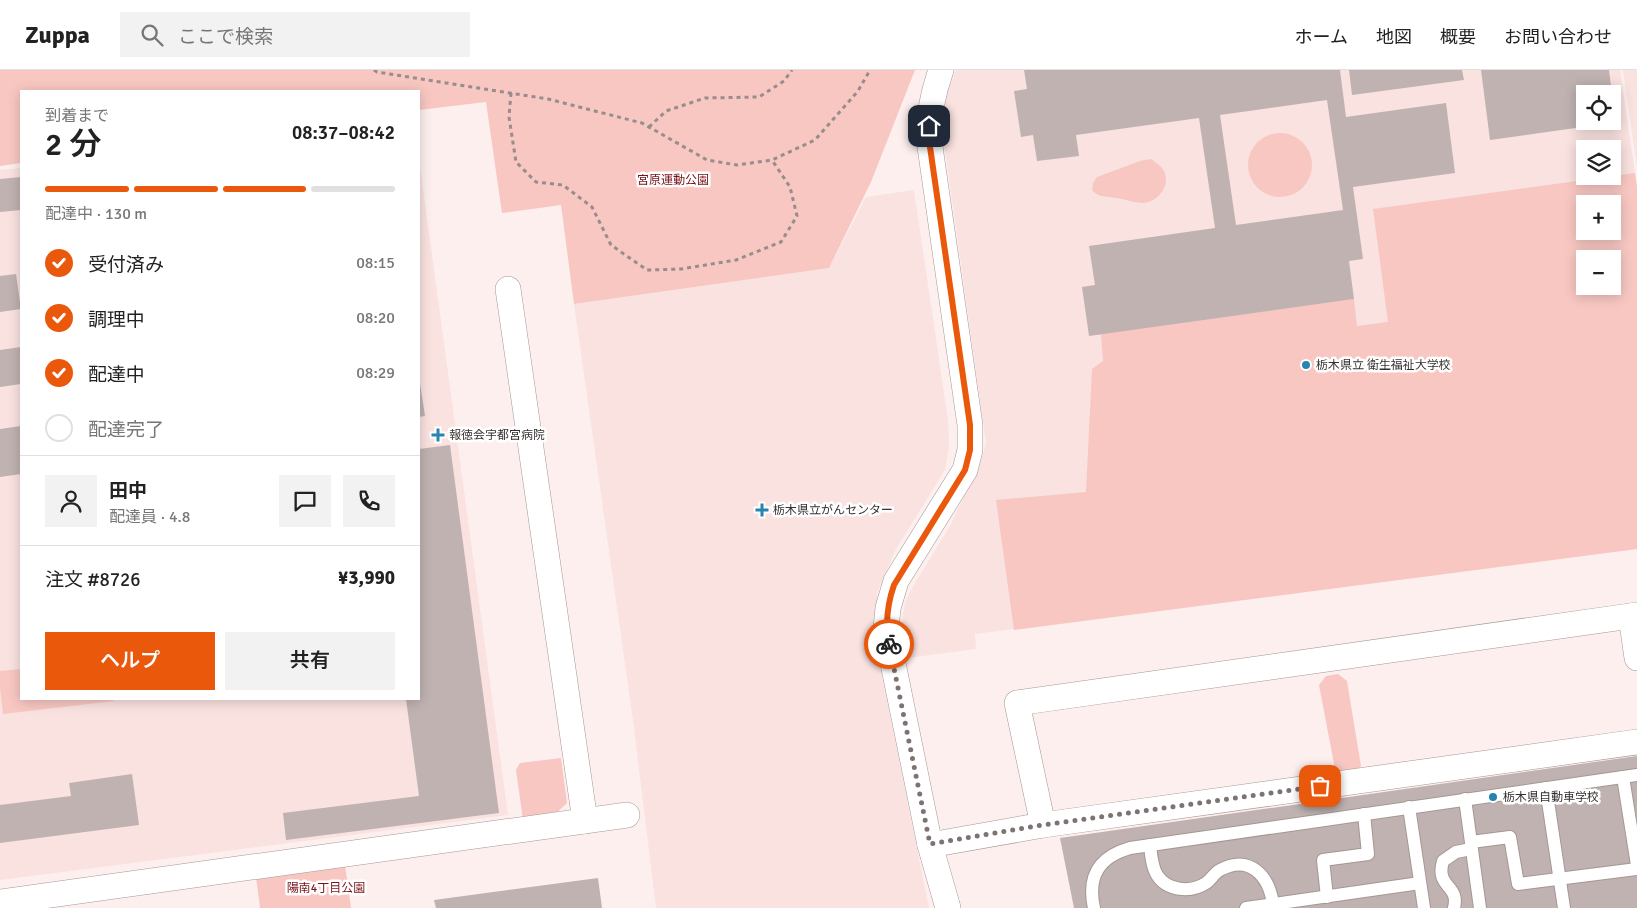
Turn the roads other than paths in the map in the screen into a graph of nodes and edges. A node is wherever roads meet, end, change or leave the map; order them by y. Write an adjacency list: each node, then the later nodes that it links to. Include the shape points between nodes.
1 (941, 70): 16 (street, via 931,103 929,140 970,425 970,450 963,473 896,581 886,618)
2 (508, 289): 13 (street)
3 (1634, 616): 4 (street); 14 (street, via 1017,703)
4 (1637, 658)
5 (1637, 742): 14 (street)
6 (1637, 775): 7 (lane)
7 (1623, 777): 8 (lane); 15 (lane)
8 (1546, 788): 9 (lane); 21 (lane)
9 (1465, 799): 10 (lane); 18 (lane)
10 (1409, 808): 11 (lane); 22 (lane)
11 (1364, 814): 17 (lane); 23 (lane, via 1368,854 1323,860)
12 (627, 815): 13 (street)
13 (585, 821): 24 (street)
14 (1043, 825): 16 (street)
15 (1634, 827): 19 (lane)
16 (930, 844): 26 (street)
17 (1150, 845): 25 (lane, via 1157,875 1167,885 1190,889 1206,883 1218,870 1235,864 1248,866 1258,871 1266,881); 27 (lane, via 1116,852 1102,864 1093,877 1091,894)
18 (1471, 845): 21 (lane, via 1510,837 1518,884); 30 (lane, via 1443,860 1443,881 1454,892); 31 (lane)
19 (1637, 865)
20 (1637, 869): 21 (lane)
21 (1559, 880): 32 (lane)
22 (1420, 883): 23 (lane); 29 (lane)
23 (1327, 897): 25 (lane)
24 (0, 902)
25 (1273, 904): 28 (lane)
26 (948, 908)
27 (1094, 908)
28 (1246, 908)
29 (1424, 908)
30 (1454, 908)
31 (1480, 908)
32 (1564, 908)

